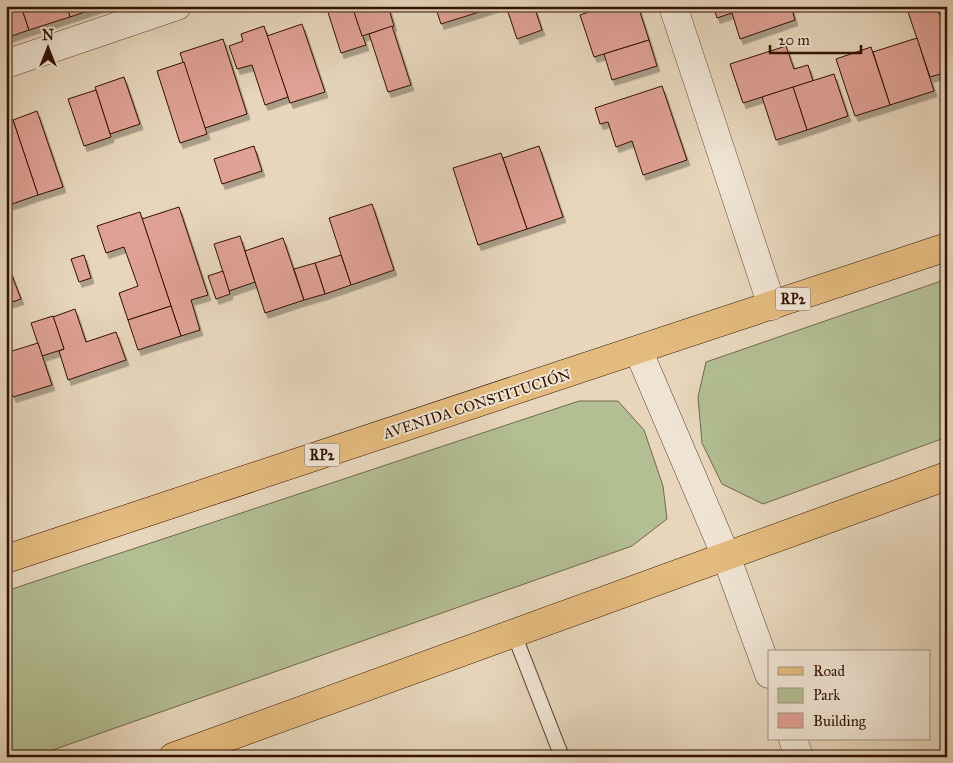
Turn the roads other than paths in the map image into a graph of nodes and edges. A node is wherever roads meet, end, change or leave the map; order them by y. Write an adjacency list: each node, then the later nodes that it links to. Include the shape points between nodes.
1 (177, 6): 3 (street)
2 (673, 6): 5 (street)
3 (6, 64)
4 (947, 247): 5 (main road, AVENIDA CONSTITUCIÓN / RP2)
5 (772, 306): 6 (main road, AVENIDA CONSTITUCIÓN / RP2)
6 (638, 350): 8 (street); 9 (main road, AVENIDA CONSTITUCIÓN / RP2)
7 (947, 476): 8 (main road)
8 (726, 556): 10 (main road); 11 (street)
9 (6, 559)
10 (514, 634): 13 (main road); 14 (lane)
11 (768, 671)
12 (793, 740): 15 (street)
13 (173, 757)
14 (562, 757)
15 (799, 757)

